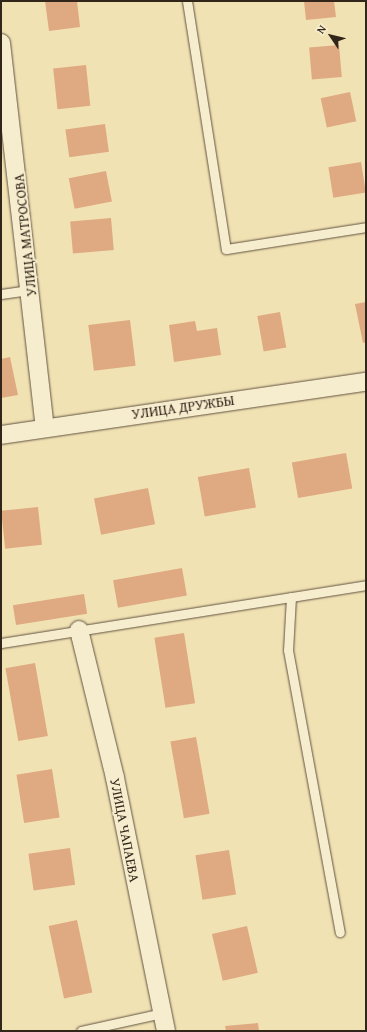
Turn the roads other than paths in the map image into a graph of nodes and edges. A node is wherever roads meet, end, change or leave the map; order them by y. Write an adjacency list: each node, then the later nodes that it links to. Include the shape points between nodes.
1 (187, 1): 3 (lane, via 226,249)
2 (1, 43): 4 (street, УЛИЦА МАТРОСОВА)
3 (366, 227)
4 (31, 290): 5 (lane); 7 (street, УЛИЦА МАТРОСОВА)
5 (1, 294)
6 (366, 382): 7 (street, УЛИЦА ДРУЖБЫ)
7 (45, 427): 8 (street, УЛИЦА ДРУЖБЫ)
8 (1, 435)
9 (366, 585): 10 (lane)
10 (291, 597): 11 (lane); 13 (lane, via 288,650)
11 (78, 630): 12 (lane); 14 (street, УЛИЦА ЧАПАЕВА, via 115,778)
12 (1, 643)
13 (340, 932)
14 (162, 1013): 15 (lane); 16 (street, УЛИЦА ЧАПАЕВА)
15 (81, 1031)
16 (166, 1031)

